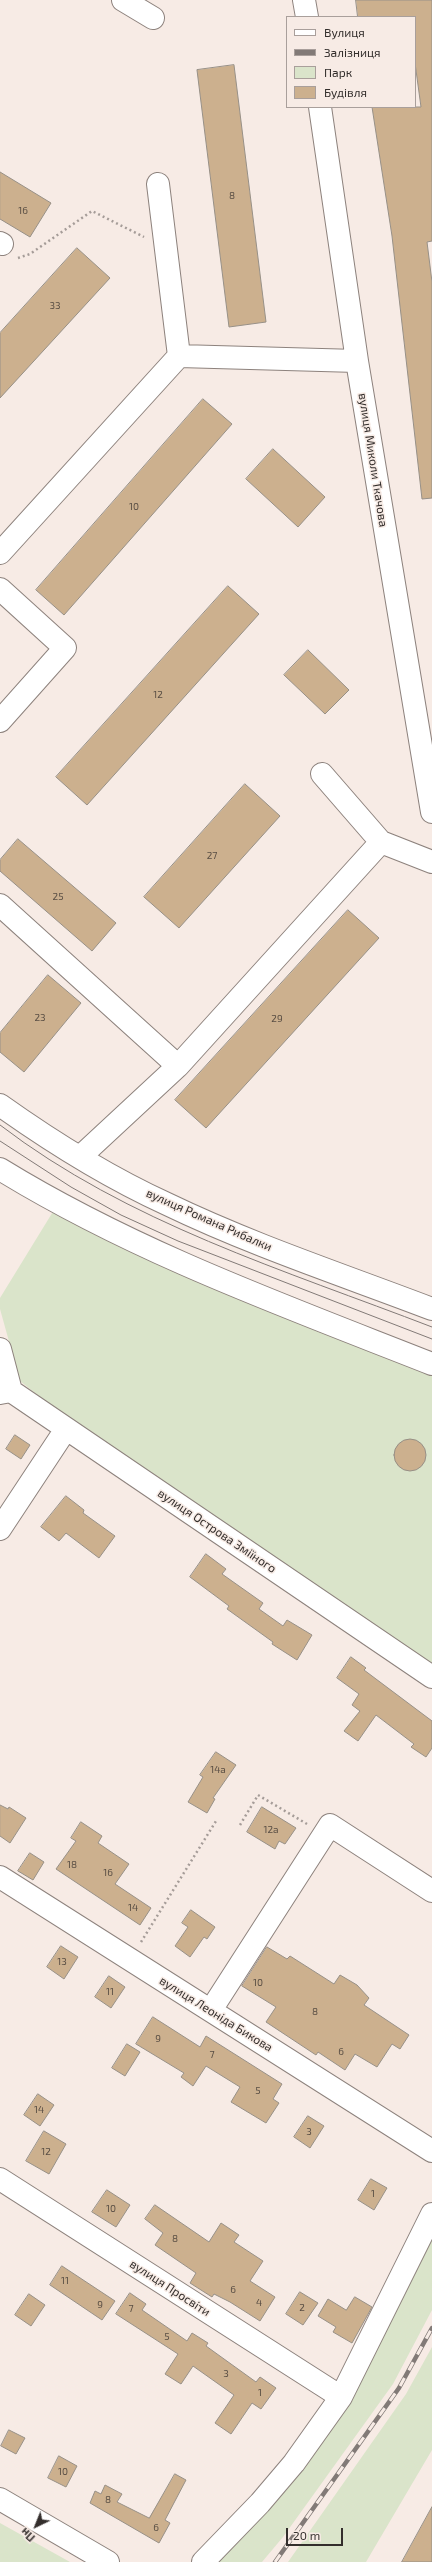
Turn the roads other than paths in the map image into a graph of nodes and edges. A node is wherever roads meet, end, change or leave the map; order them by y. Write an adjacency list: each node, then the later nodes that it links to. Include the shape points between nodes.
1 (122, 0): 4 (street)
2 (304, 0): 3 (street)
3 (307, 16)
4 (153, 18)
5 (320, 108): 8 (street, вулиця Миколи Ткачова)
6 (158, 184): 7 (street)
7 (178, 356): 8 (street); 9 (street)
8 (357, 361): 13 (street, вулиця Миколи Ткачова)
9 (0, 553)
10 (0, 589): 11 (street, via 65,648)
11 (0, 721)
12 (322, 774): 14 (street)
13 (432, 812)
14 (381, 842): 15 (street); 17 (street)
15 (432, 862)
16 (0, 905): 17 (street)
17 (178, 1066): 19 (street)
18 (0, 1105): 19 (street, вулиця Романа Рибалки)
19 (80, 1157): 21 (street, вулиця Романа Рибалки, via 166,1204 250,1240)
20 (0, 1169): 23 (street, via 56,1204 126,1238 247,1291)
21 (432, 1309)
22 (0, 1348): 24 (street)
23 (432, 1364)
24 (6, 1392): 25 (street, вулиця Острова Зміїного)
25 (66, 1429): 26 (street); 27 (street, вулиця Острова Зміїного)
26 (0, 1529)
27 (432, 1677)
28 (0, 1877): 30 (street, вулиця Леоніда Бикова)
29 (432, 1892): 30 (street, via 330,1825)
30 (211, 2010): 31 (street, вулиця Леоніда Бикова)
31 (432, 2151)
32 (0, 2179): 34 (street, вулиця Просвіти)
33 (432, 2214): 34 (street)
34 (341, 2397): 37 (street, via 294,2463 260,2503)
35 (0, 2499): 36 (street)
36 (99, 2560)
37 (203, 2562)

